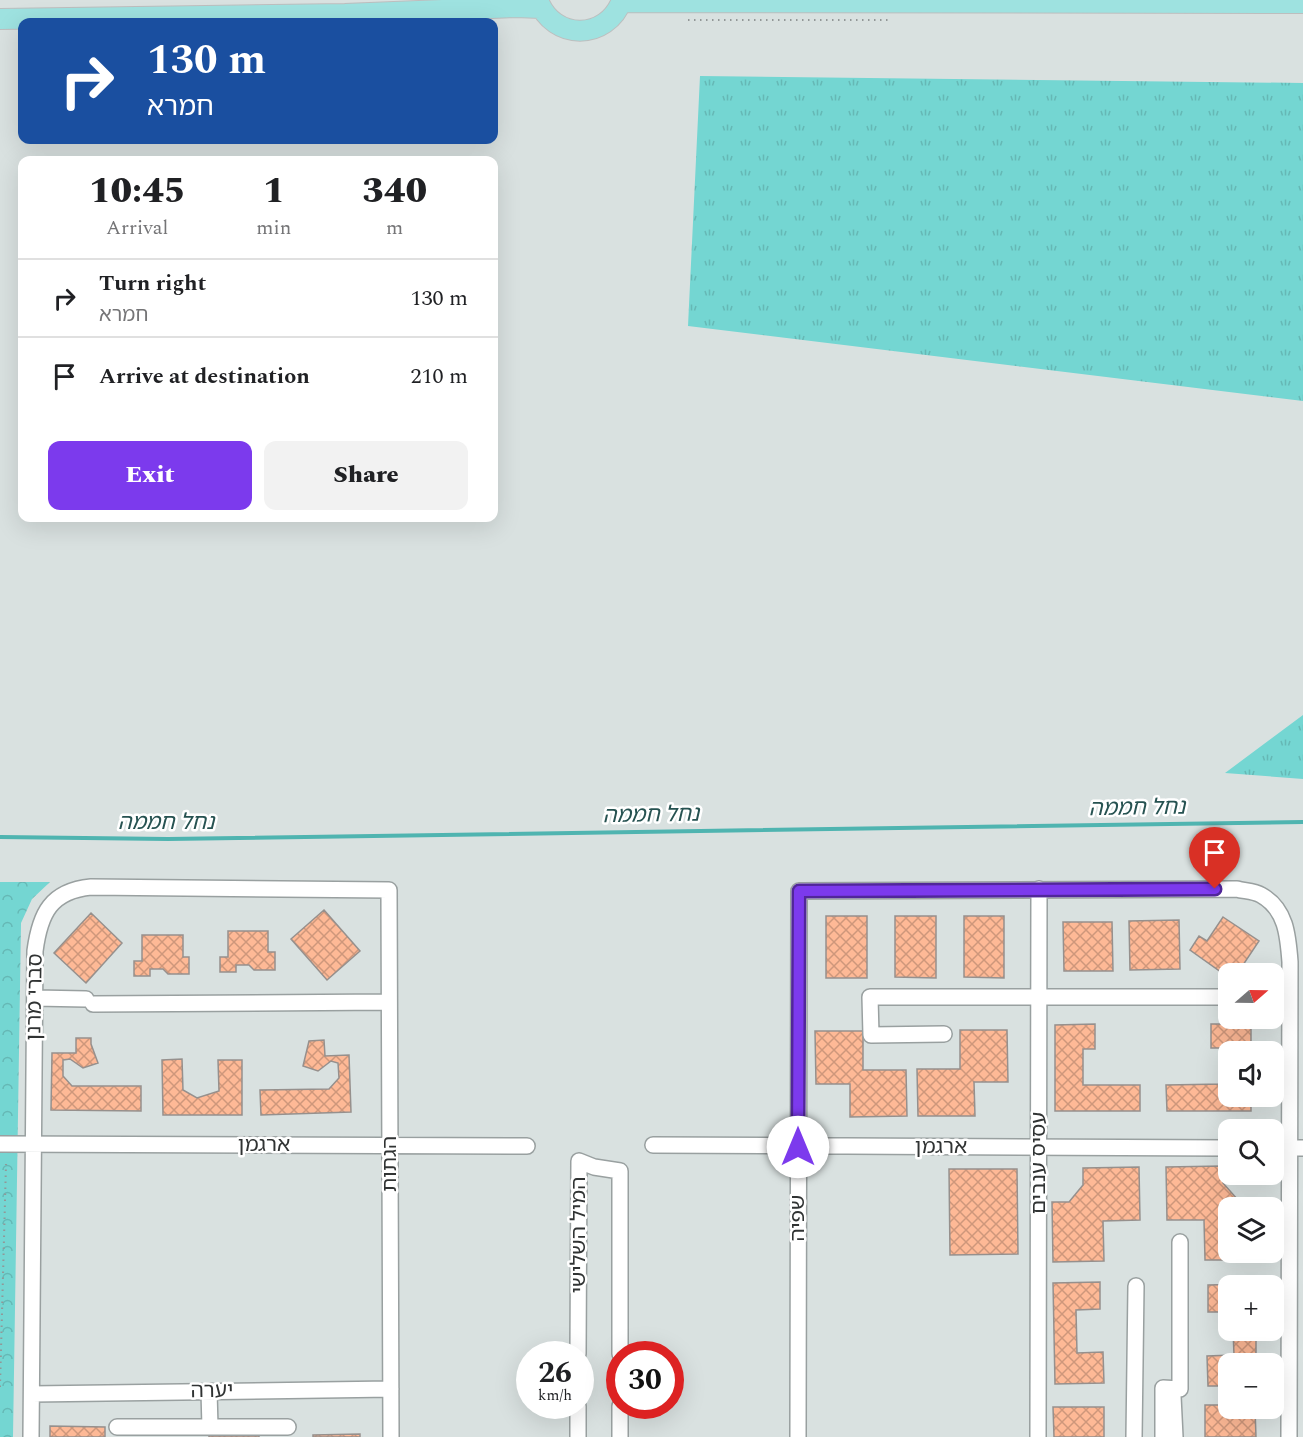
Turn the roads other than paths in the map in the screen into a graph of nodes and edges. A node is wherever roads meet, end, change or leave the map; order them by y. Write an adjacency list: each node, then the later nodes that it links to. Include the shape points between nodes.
1 (622, 1): 2 (main road); 3 (main road, via 602,25 576,31 552,22)
2 (1303, 3)
3 (539, 4): 4 (main road, via 345,14)
4 (69, 18)
5 (0, 19): 6 (main road)
6 (18, 19)
7 (1039, 889): 9 (street, עסיס ענבים); 19 (street, שפיה, via 799,891); 22 (street, via 1237,889 1260,894 1278,909 1288,930 1290,962)
8 (389, 890): 11 (street, סברי מרנן, via 74,889 57,898 45,912 38,930); 12 (street, הגתות)
9 (1039, 997): 10 (street); 13 (street, via 870,997 871,1035); 20 (street, עסיס ענבים)
10 (1218, 997)
11 (35, 998): 12 (street); 15 (street, סברי מרנן)
12 (389, 1002): 17 (street, הגתות)
13 (944, 1034)
14 (0, 1144): 15 (street, ארגמן)
15 (34, 1145): 17 (street, ארגמן); 29 (street, סברי מרנן)
16 (653, 1145): 19 (street, ארגמן)
17 (390, 1146): 18 (street, ארגמן); 27 (street, הגתות)
18 (527, 1146)
19 (798, 1147): 20 (street, ארגמן); 40 (street, שפיה)
20 (1039, 1147): 21 (street, ארגמן); 41 (street, עסיס ענבים)
21 (1218, 1148)
22 (1288, 1148): 45 (street)
23 (1180, 1242): 43 (street, via 1180,1389 1163,1388)
24 (1136, 1286): 42 (street)
25 (578, 1341): 26 (street, המיל השלישי, via 579,1161 620,1171)
26 (620, 1341)
27 (391, 1389): 28 (street, יערה); 37 (street, הגתות)
28 (209, 1391): 29 (street, יערה); 34 (street)
29 (33, 1394): 36 (street, סברי מרנן)
30 (1173, 1396): 44 (street)
31 (578, 1419): 38 (street)
32 (620, 1419): 39 (street)
33 (117, 1427): 34 (street)
34 (210, 1427): 35 (street)
35 (288, 1427)
36 (32, 1437)
37 (391, 1437)
38 (578, 1437)
39 (620, 1437)
40 (798, 1437)
41 (1038, 1437)
42 (1134, 1437)
43 (1163, 1437)
44 (1175, 1437)
45 (1289, 1437)

